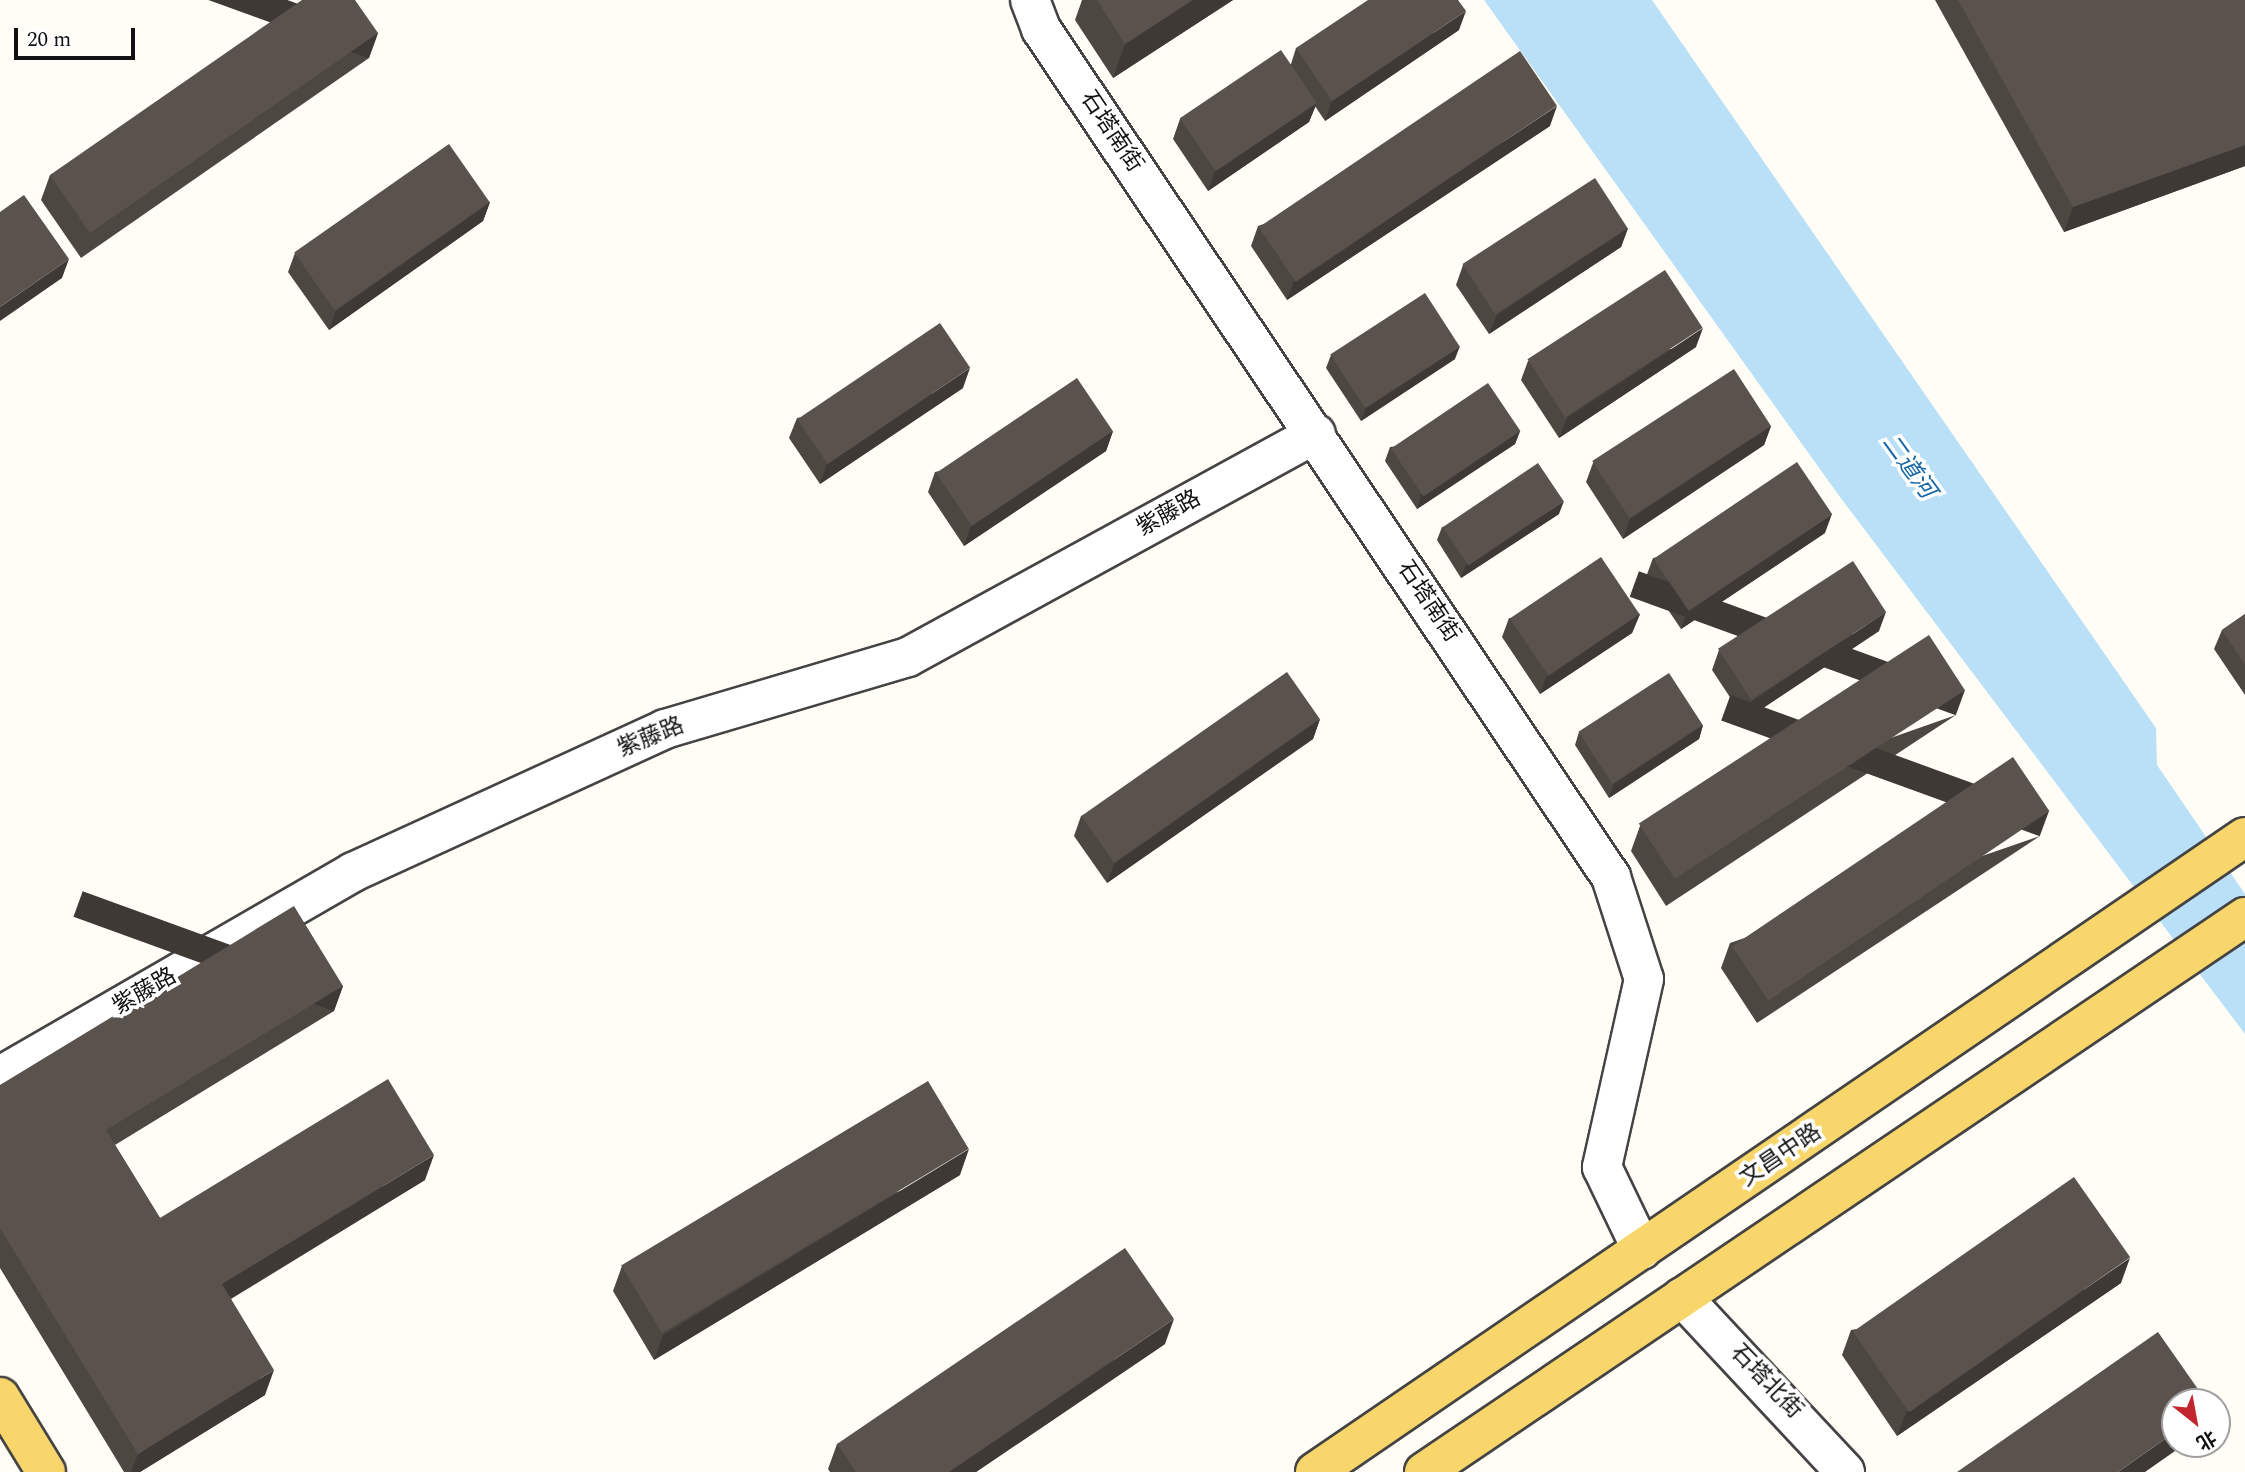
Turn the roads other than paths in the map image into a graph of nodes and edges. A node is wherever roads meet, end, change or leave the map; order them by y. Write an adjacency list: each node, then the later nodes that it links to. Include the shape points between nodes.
1 (1030, 0): 2 (street, 石塔南街, via 1041,29)
2 (1316, 434): 5 (street, 紫藤路, via 908,657 665,729 353,872); 6 (street, 石塔南街, via 1611,877 1644,979 1602,1167)
3 (2245, 837): 6 (main road, 文昌中路)
4 (2245, 917): 7 (main road)
5 (0, 1076)
6 (1642, 1250): 10 (main road, 文昌中路)
7 (1682, 1297): 11 (main road); 12 (street, 石塔北街)
8 (0, 1397): 9 (main road)
9 (46, 1472)
10 (1315, 1472)
11 (1424, 1472)
12 (1845, 1472)

